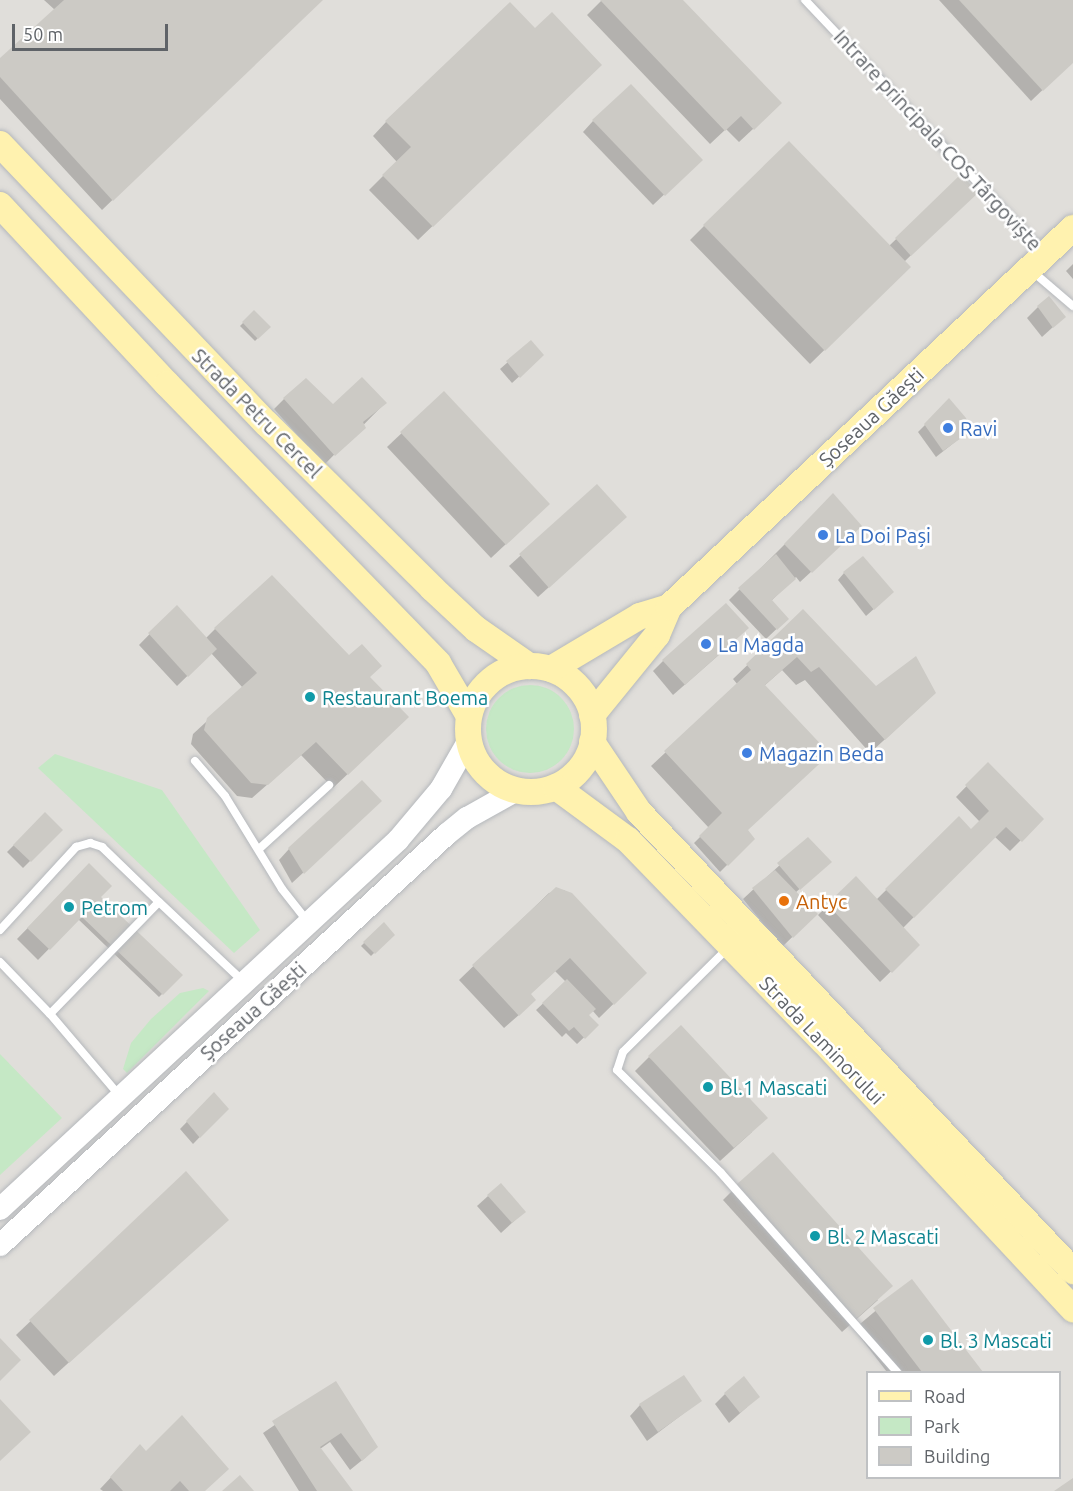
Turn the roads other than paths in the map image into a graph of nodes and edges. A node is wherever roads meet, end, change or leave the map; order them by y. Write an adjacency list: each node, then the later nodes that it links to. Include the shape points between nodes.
1 (805, 0): 5 (lane, Intrare principala COS Târgoviște)
2 (0, 144): 8 (main road, Strada Petru Cercel, via 194,350 432,588 476,629)
3 (0, 205): 10 (main road, via 167,384 438,663)
4 (1073, 228): 5 (main road, Șoseaua Găești)
5 (1037, 262): 6 (lane, Intrare principala COS Târgoviște); 7 (main road, Șoseaua Găești)
6 (1073, 306)
7 (669, 607): 8 (main road, via 640,616); 9 (main road, via 657,635)
8 (540, 668): 9 (main road, via 577,687); 10 (main road, via 507,670 488,682 475,700)
9 (592, 715): 11 (main road)
10 (469, 728): 15 (main road, via 483,770); 18 (main road, Șoseaua Găești, via 441,789 417,820)
11 (592, 742): 14 (main road, via 578,771); 19 (main road, Strada Laminorului, via 627,798)
12 (195, 761): 16 (lane, via 225,796)
13 (329, 785): 16 (lane)
14 (556, 787): 15 (main road, via 536,792); 21 (main road, Strada Laminorului, via 628,840)
15 (516, 790): 24 (main road, Șoseaua Găești, via 460,823)
16 (258, 849): 18 (lane, via 282,890)
17 (159, 902): 20 (lane, via 102,847 90,843 76,847); 23 (lane); 25 (lane)
18 (308, 923): 23 (main road, Șoseaua Găești)
19 (750, 928): 21 (main road); 30 (main road, Strada Laminorului)
20 (0, 930)
21 (731, 945): 31 (main road, Strada Laminorului); 32 (lane, via 623,1052 617,1070 721,1173)
22 (0, 962): 25 (lane)
23 (244, 982): 24 (main road); 26 (main road, Șoseaua Găești)
24 (262, 1003): 27 (main road, Șoseaua Găești)
25 (50, 1014): 26 (lane)
26 (120, 1096): 27 (main road); 28 (main road, Șoseaua Găești)
27 (138, 1116): 29 (main road, Șoseaua Găești)
28 (0, 1209)
29 (0, 1245)
30 (1073, 1271)
31 (1073, 1309)
32 (896, 1371)

